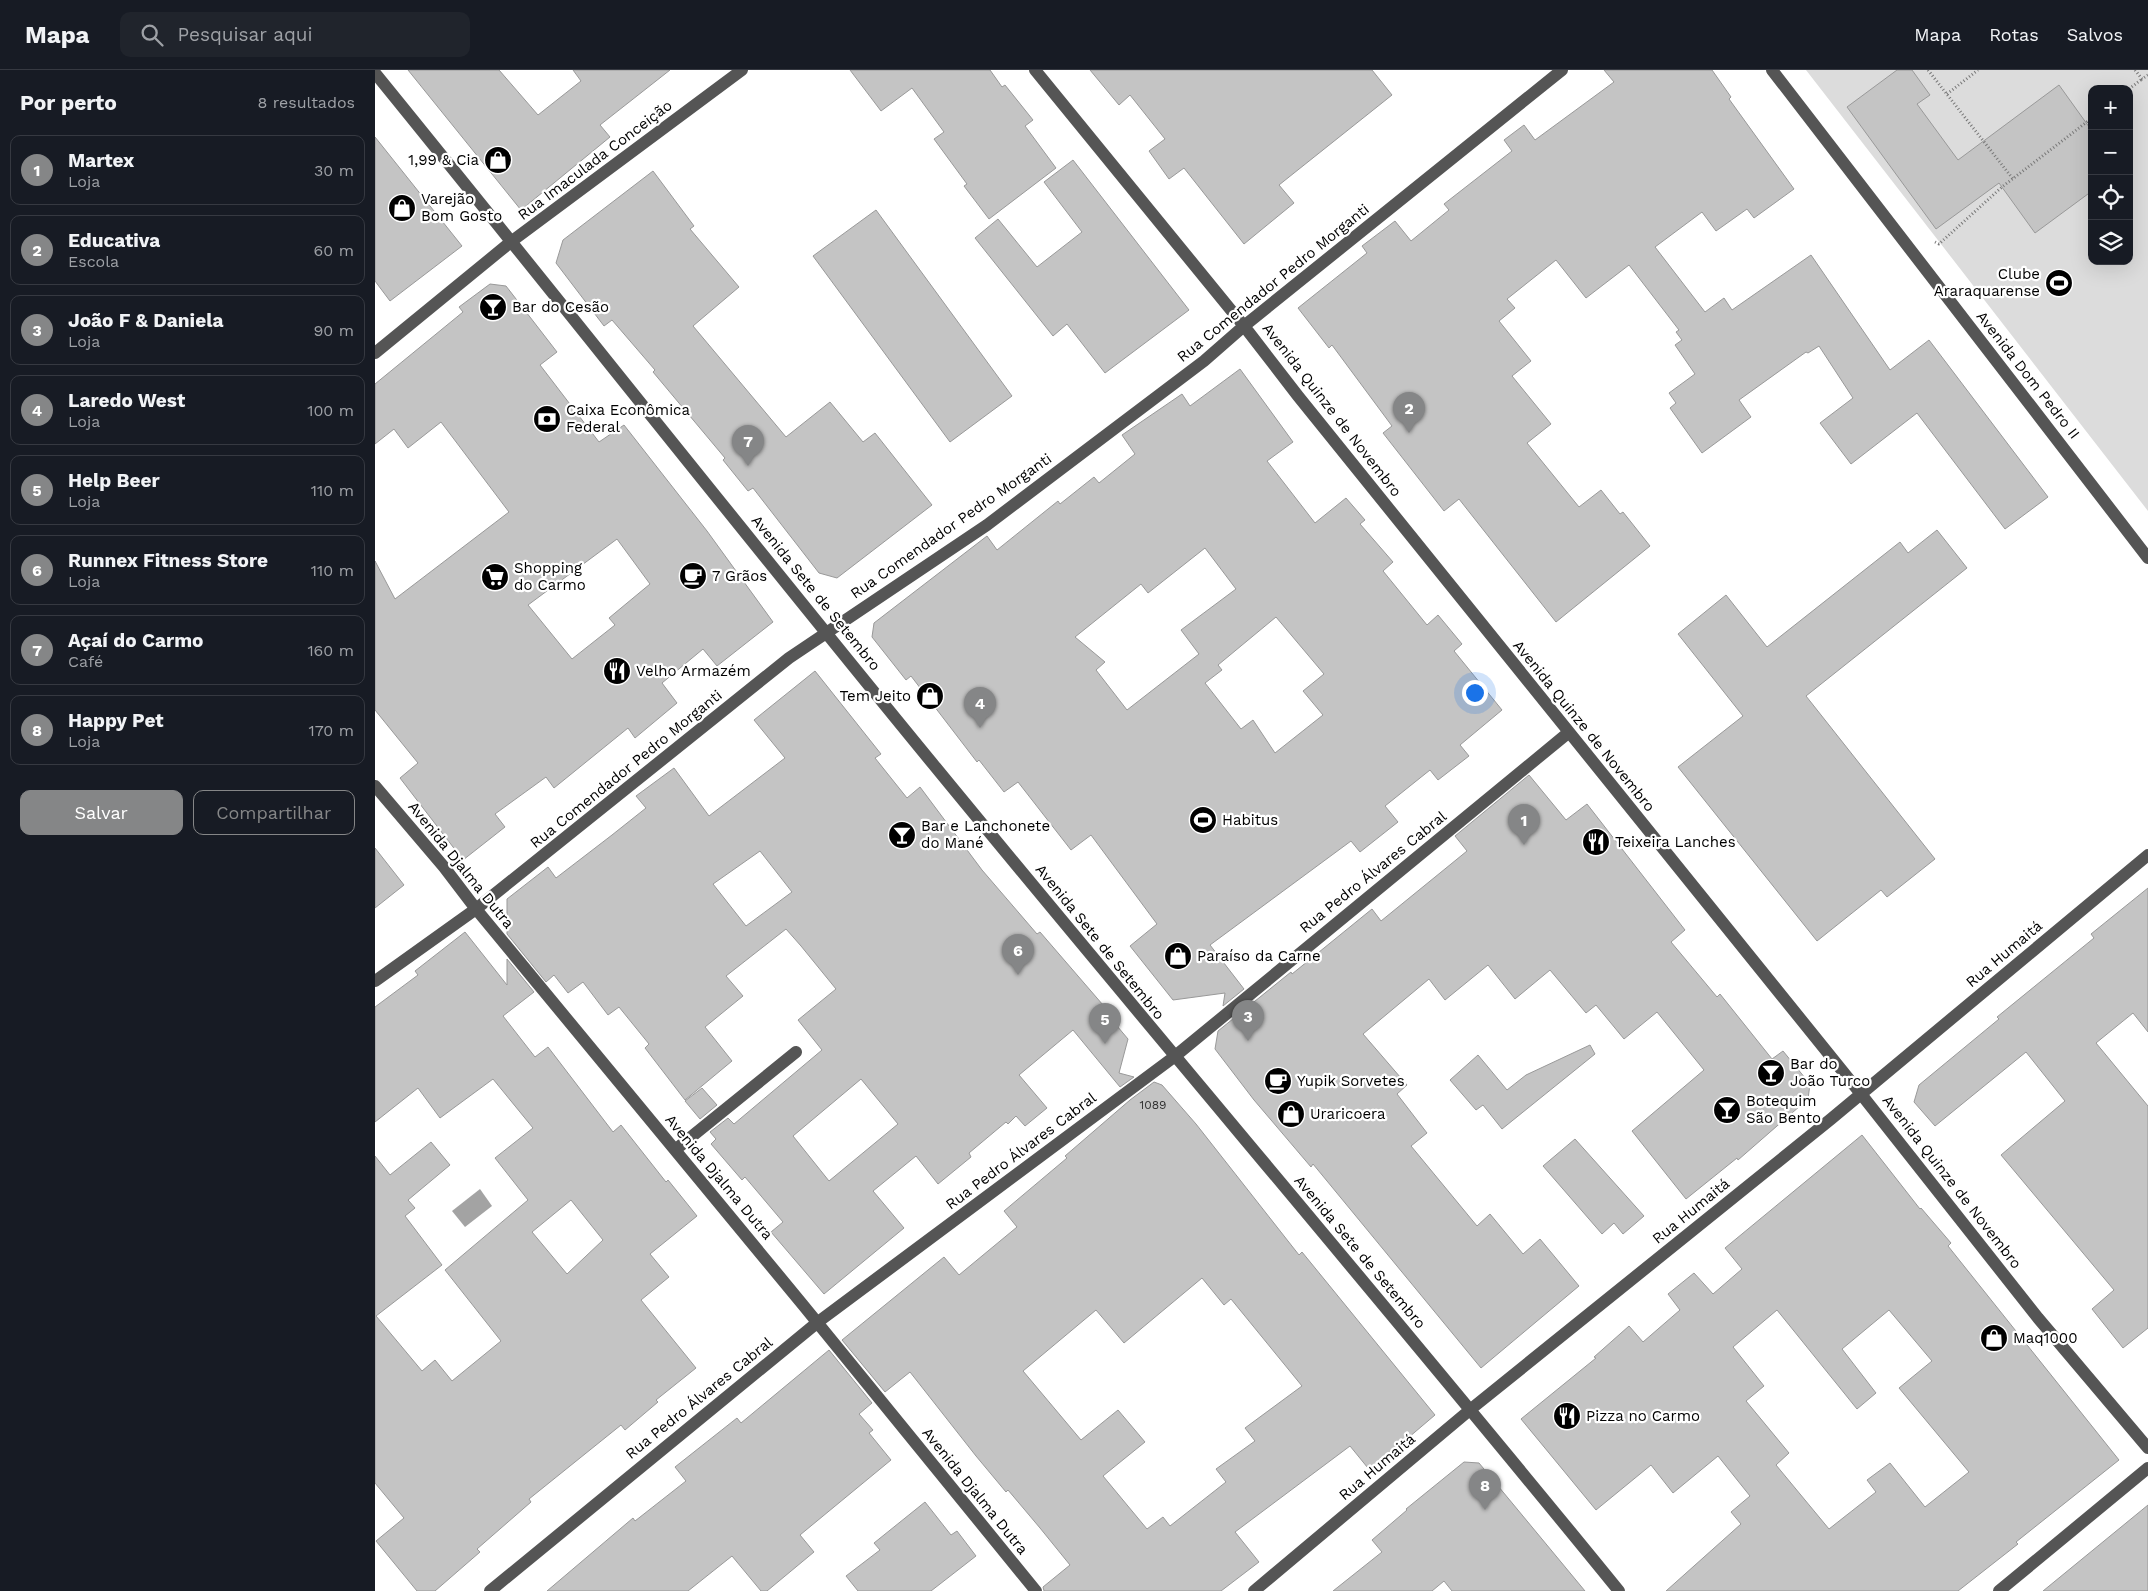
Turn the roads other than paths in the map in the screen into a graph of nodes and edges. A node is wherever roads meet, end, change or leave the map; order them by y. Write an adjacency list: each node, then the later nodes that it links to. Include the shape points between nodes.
1 (742, 70): 6 (street, Rua Imaculada Conceição)
2 (1035, 70): 7 (street, Avenida Quinze de Novembro)
3 (1563, 70): 7 (street, Rua Comendador Pedro Morganti)
4 (1772, 70): 9 (street, Avenida Dom Pedro II)
5 (375, 73): 6 (street, Avenida Sete de Setembro)
6 (512, 241): 8 (street, Rua Imaculada Conceição); 10 (street, Avenida Sete de Setembro)
7 (1244, 326): 10 (street, Rua Comendador Pedro Morganti, via 1204,361 987,525); 11 (street, Avenida Quinze de Novembro)
8 (375, 353)
9 (2148, 558)
10 (827, 633): 14 (street, Rua Comendador Pedro Morganti, via 789,658); 17 (street, Avenida Sete de Setembro)
11 (1568, 733): 17 (street, Rua Pedro Álvares Cabral); 18 (street, Avenida Quinze de Novembro)
12 (375, 786): 14 (street, Avenida Djalma Dutra, via 444,866)
13 (2148, 855): 18 (street, Rua Humaitá)
14 (476, 909): 15 (street, Rua Comendador Pedro Morganti); 19 (street, Avenida Djalma Dutra)
15 (375, 980)
16 (796, 1052): 19 (street)
17 (1174, 1057): 20 (street, Rua Pedro Álvares Cabral); 21 (street, Avenida Sete de Setembro)
18 (1861, 1094): 21 (street, Rua Humaitá); 22 (street, Avenida Quinze de Novembro, via 2038,1318)
19 (675, 1150): 20 (street, Avenida Djalma Dutra)
20 (818, 1322): 24 (street, Rua Pedro Álvares Cabral); 25 (street, Avenida Djalma Dutra)
21 (1471, 1410): 26 (street, Rua Humaitá); 27 (street, Avenida Sete de Setembro)
22 (2148, 1448)
23 (2148, 1468): 28 (street)
24 (490, 1591)
25 (1036, 1591)
26 (1254, 1591)
27 (1619, 1591)
28 (1999, 1591)

